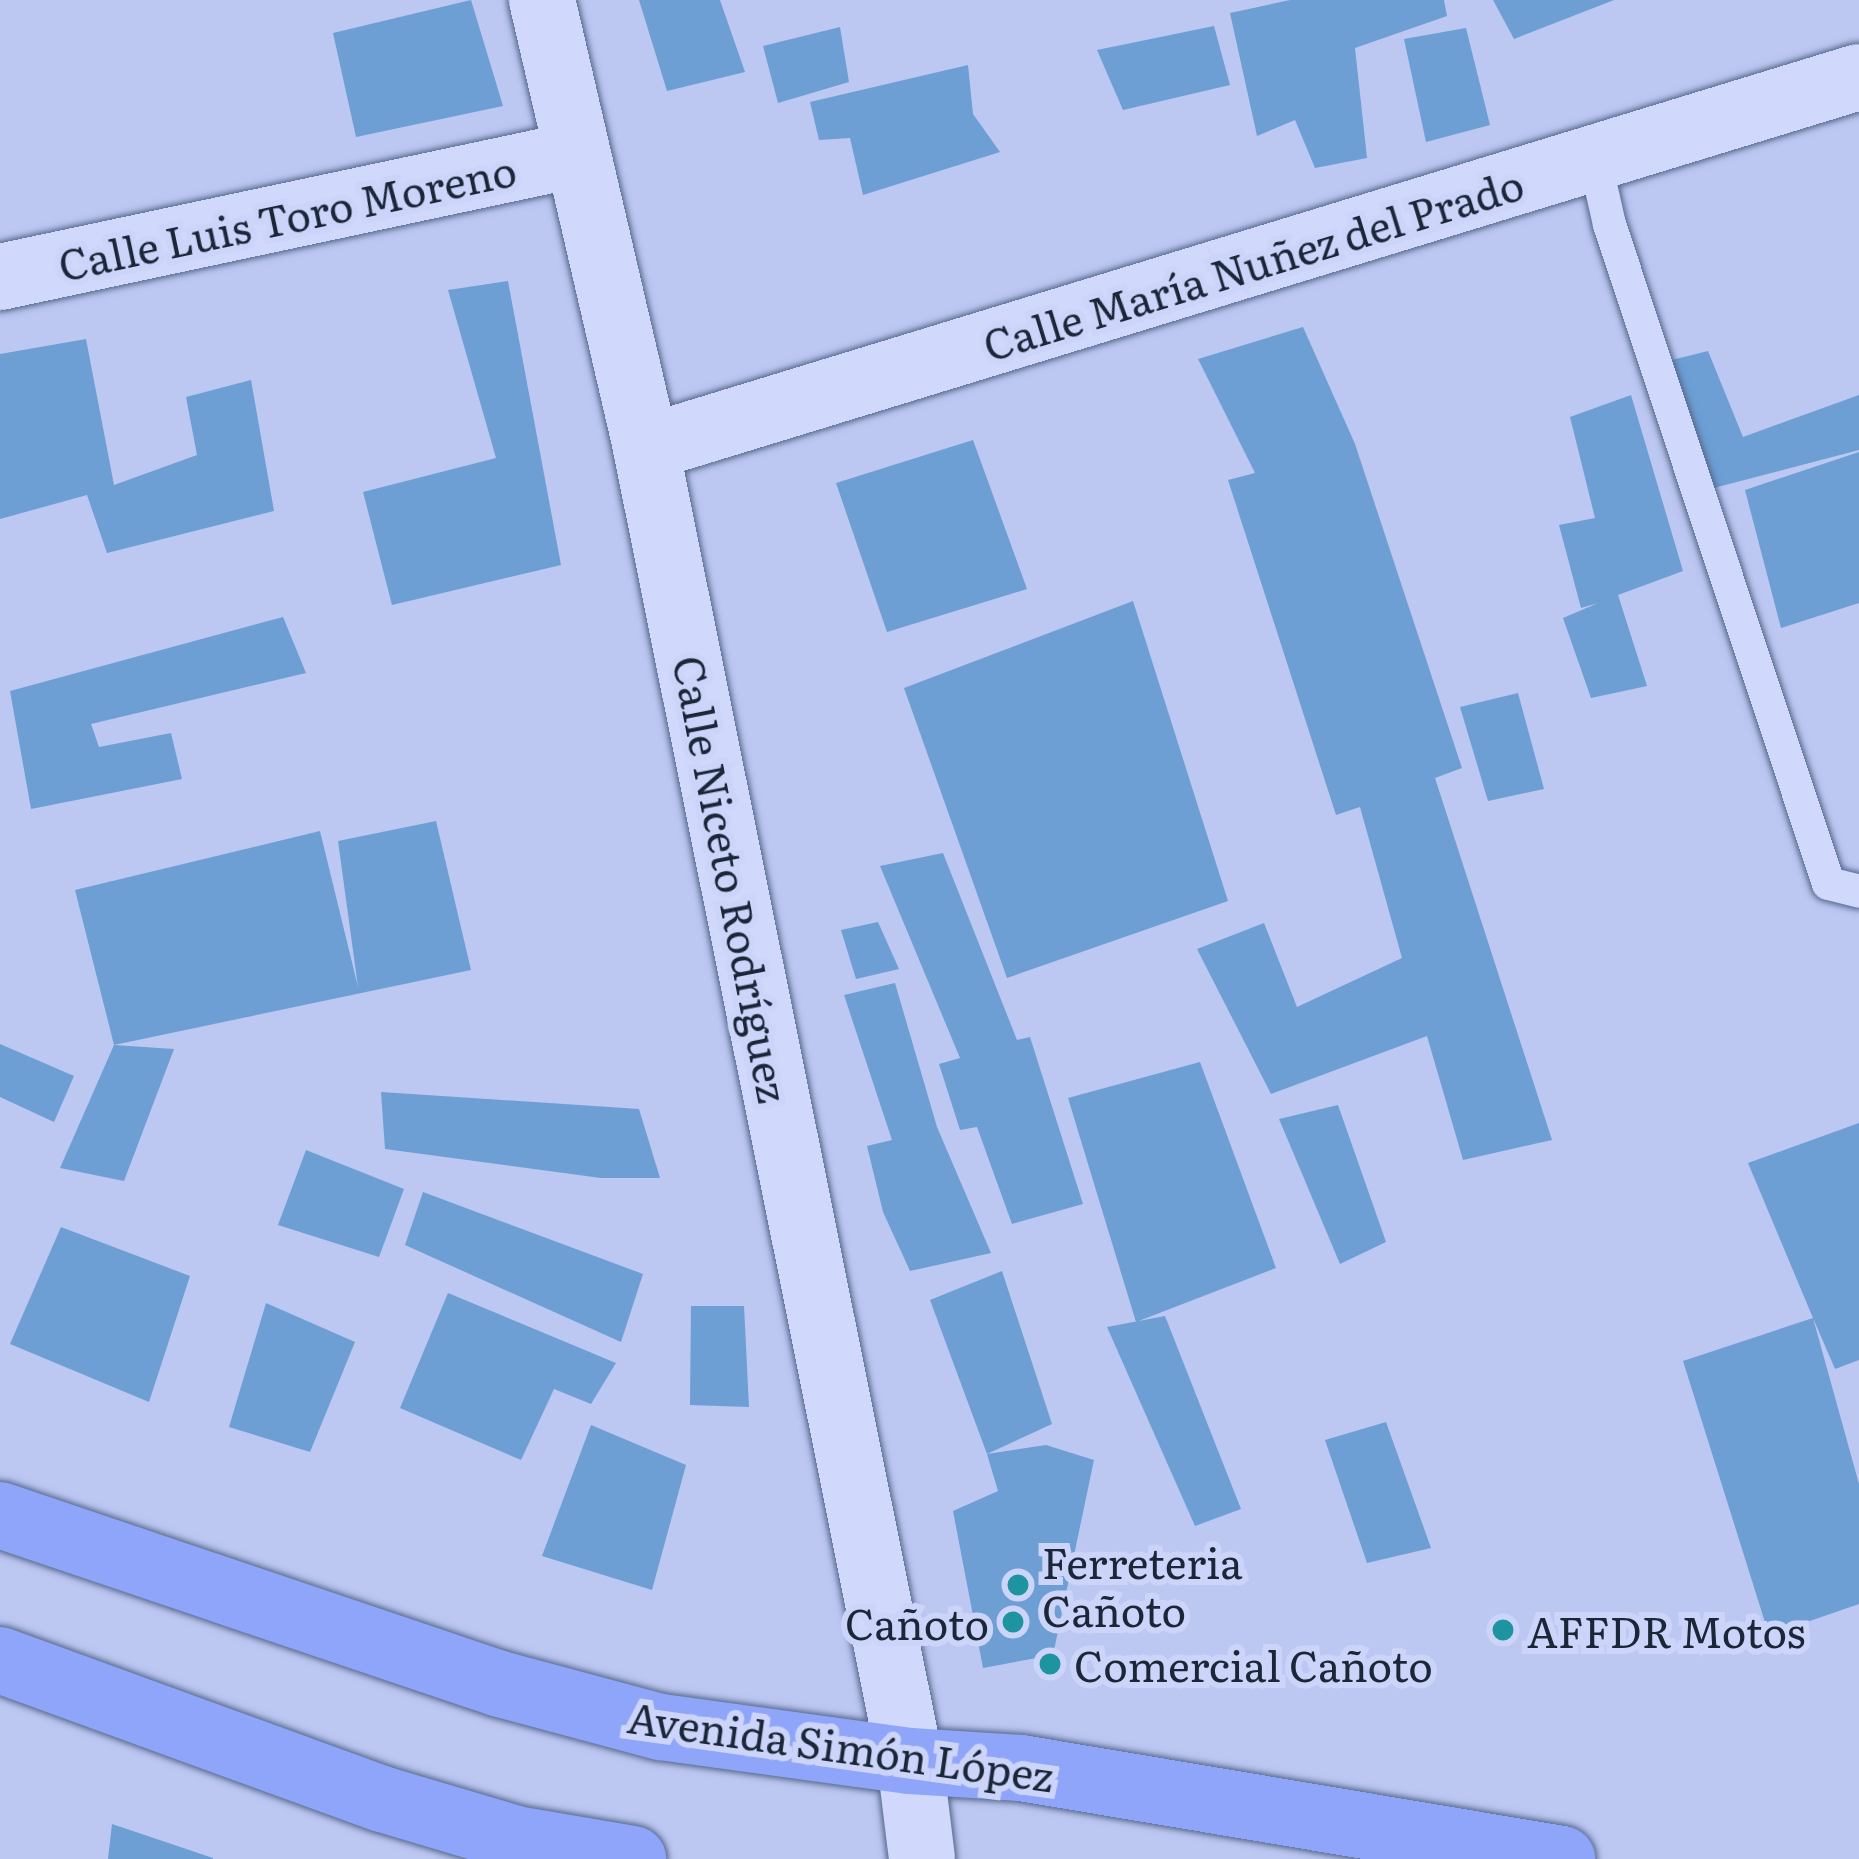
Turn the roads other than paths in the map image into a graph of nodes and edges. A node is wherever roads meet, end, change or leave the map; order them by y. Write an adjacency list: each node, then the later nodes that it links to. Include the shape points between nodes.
1 (542, 0): 3 (street, Calle Niceto Rodríguez)
2 (1859, 77): 4 (street, Calle María Nuñez del Prado)
3 (574, 154): 5 (street, Calle Luis Toro Moreno); 6 (street, Calle Niceto Rodríguez)
4 (1594, 158): 6 (street, Calle María Nuñez del Prado); 7 (lane, via 1828,883)
5 (0, 277)
6 (646, 448): 10 (street, Calle Niceto Rodríguez)
7 (1859, 891)
8 (0, 1515): 10 (main road, Avenida Simón López, via 523,1690 661,1727)
9 (0, 1660): 11 (main road, via 382,1799 516,1839)
10 (910, 1761): 12 (street, Calle Niceto Rodríguez); 13 (main road, Avenida Simón López, via 1021,1768)
11 (633, 1859)
12 (922, 1859)
13 (1562, 1859)

